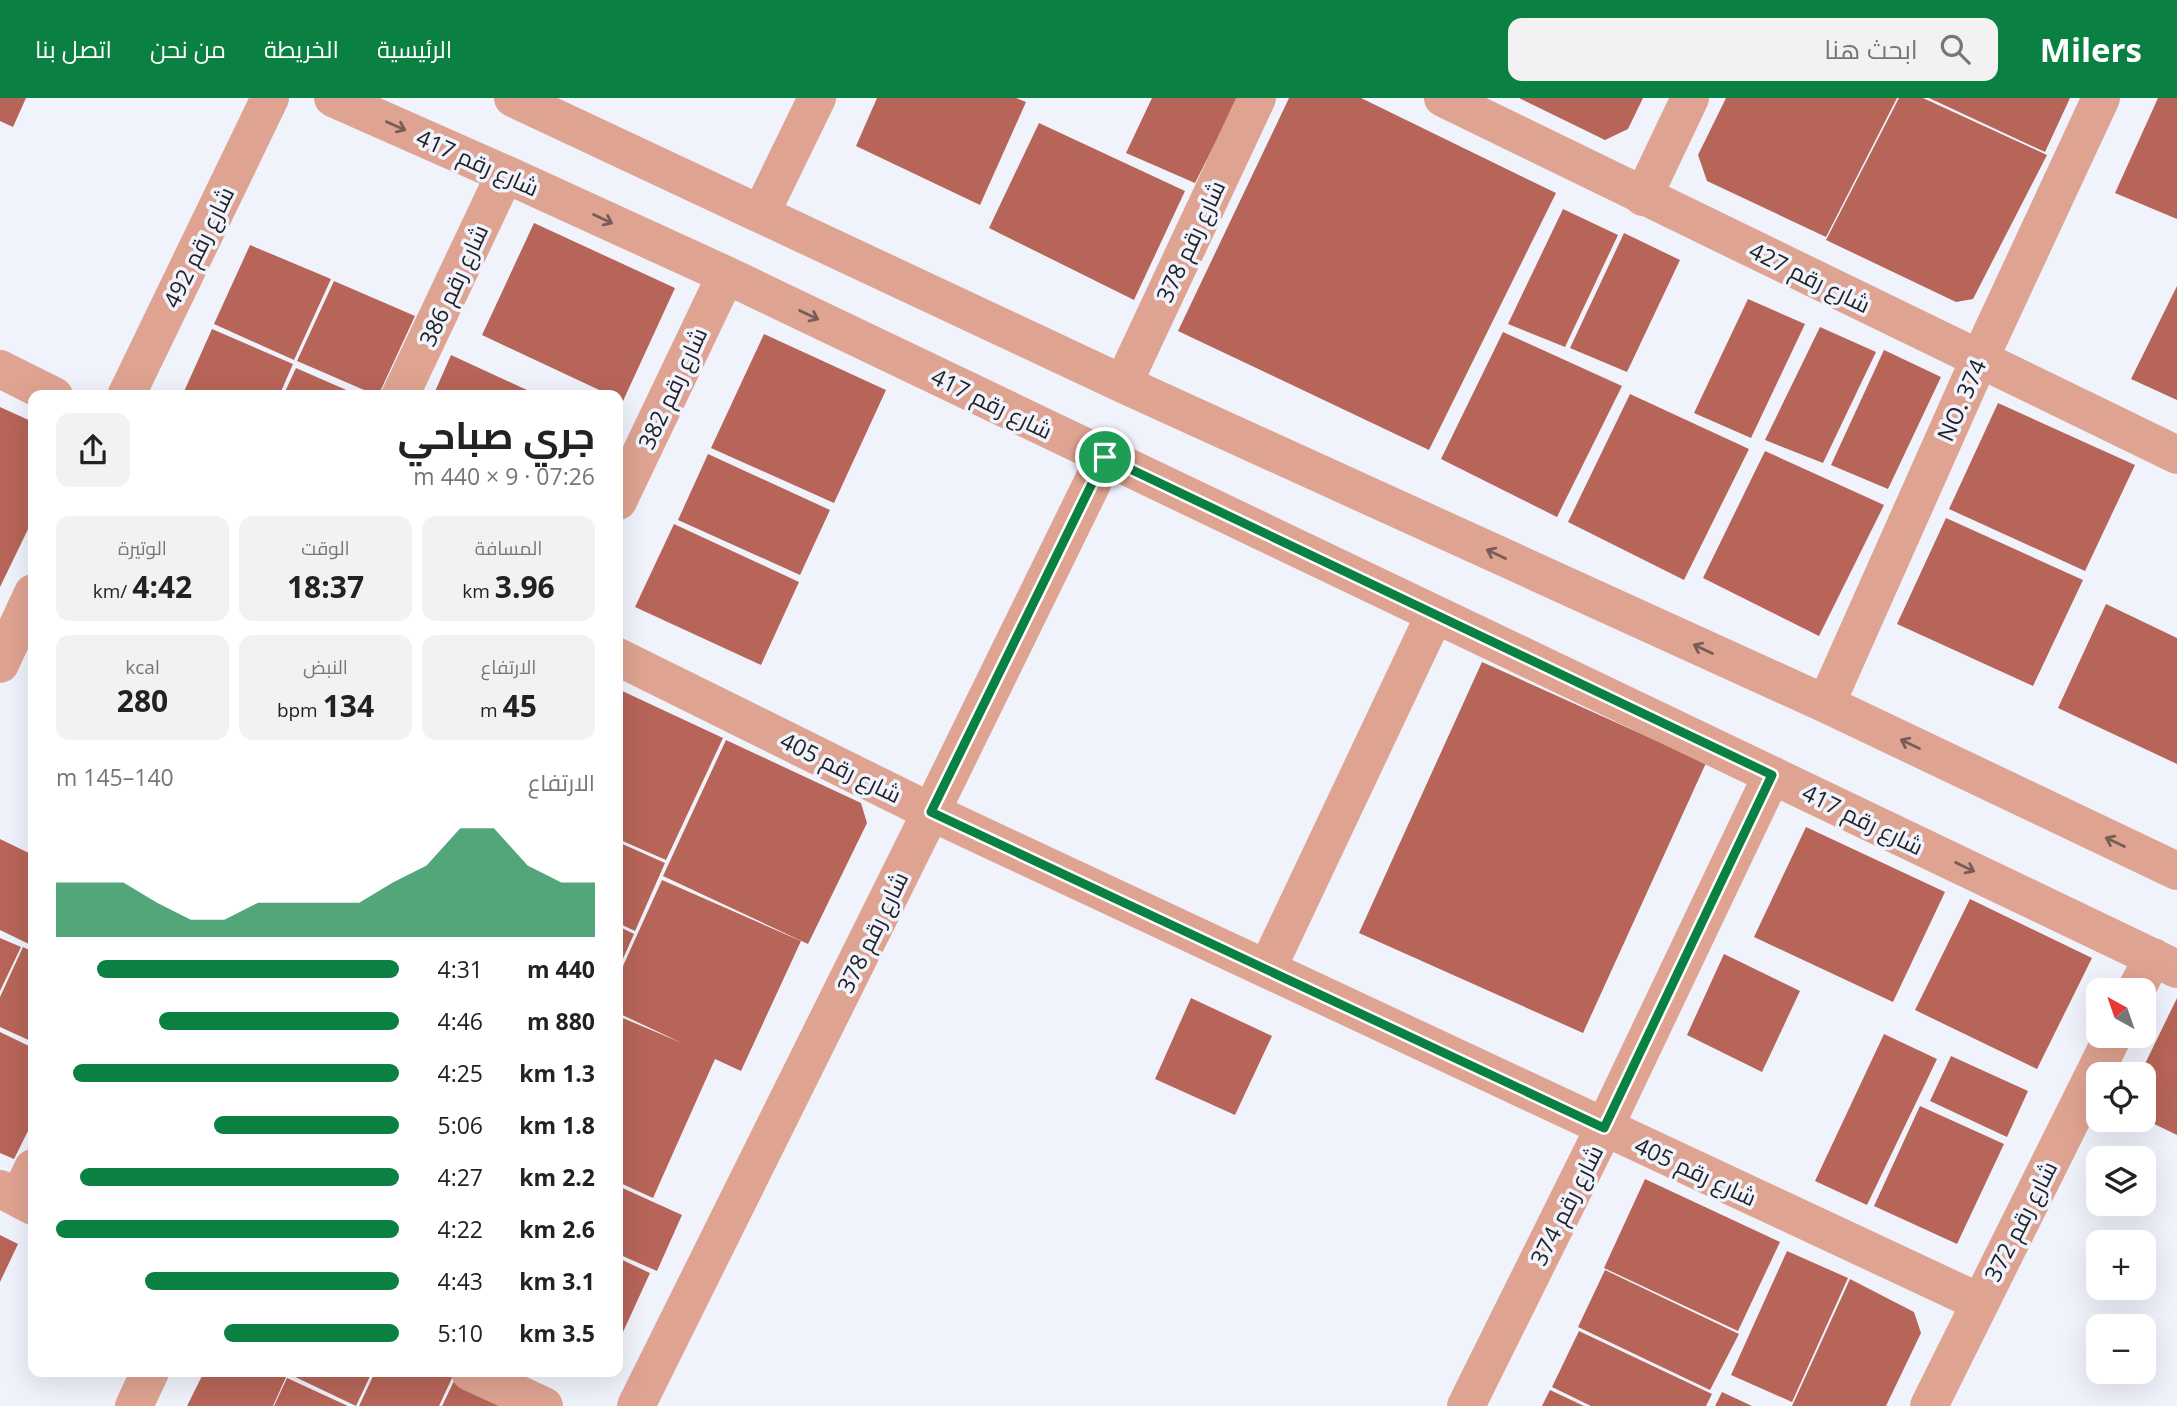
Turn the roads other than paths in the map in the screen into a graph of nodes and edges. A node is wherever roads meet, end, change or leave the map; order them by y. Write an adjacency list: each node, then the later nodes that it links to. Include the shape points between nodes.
1 (270, 98): 17 (street, شارع رقم 492)
2 (333, 98): 9 (street, شارع رقم 417, one-way to 9)
3 (817, 98): 11 (street)
4 (1257, 98): 15 (street, شارع رقم 378)
5 (1443, 98): 10 (street, شارع رقم 427)
6 (1690, 98): 10 (street)
7 (2101, 98): 13 (street, NO. 374)
8 (534, 102): 11 (street)
9 (505, 174): 12 (street, شارع رقم 417, one-way to 12); 18 (street, شارع رقم 386)
10 (1643, 197): 13 (street, شارع رقم 427)
11 (761, 213): 15 (street)
12 (726, 275): 20 (street, شارع رقم 417, one-way to 20); 21 (street, شارع رقم 382)
13 (1980, 358): 19 (street, شارع رقم 427); 26 (street, NO. 374)
14 (0, 369): 16 (street)
15 (1123, 384): 26 (street, one-way to 15)
16 (42, 390)
17 (129, 390)
18 (403, 390)
19 (2177, 455)
20 (1105, 457): 23 (street, شارع رقم 417); 28 (street, شارع رقم 378)
21 (623, 491)
22 (28, 604): 25 (street)
23 (1435, 614): 27 (street, شارع رقم 417); 30 (street)
24 (623, 659): 28 (street, شارع رقم 405)
25 (0, 664)
26 (1826, 704): 29 (street, one-way to 26)
27 (1772, 775): 31 (street, شارع رقم 417, one-way to 31); 33 (street, شارع رقم 374)
28 (931, 812): 30 (street, شارع رقم 405); 39 (street, شارع رقم 378)
29 (2176, 866)
30 (1267, 969): 33 (street, شارع رقم 405)
31 (2155, 972)
32 (2107, 1048): 34 (street, شارع رقم 372)
33 (1604, 1128): 34 (street, شارع رقم 405); 40 (street, شارع رقم 374)
34 (1979, 1303): 41 (street, شارع رقم 372)
35 (148, 1377): 37 (street)
36 (481, 1377): 38 (street)
37 (134, 1406)
38 (544, 1406)
39 (636, 1406)
40 (1465, 1406)
41 (1929, 1406)

